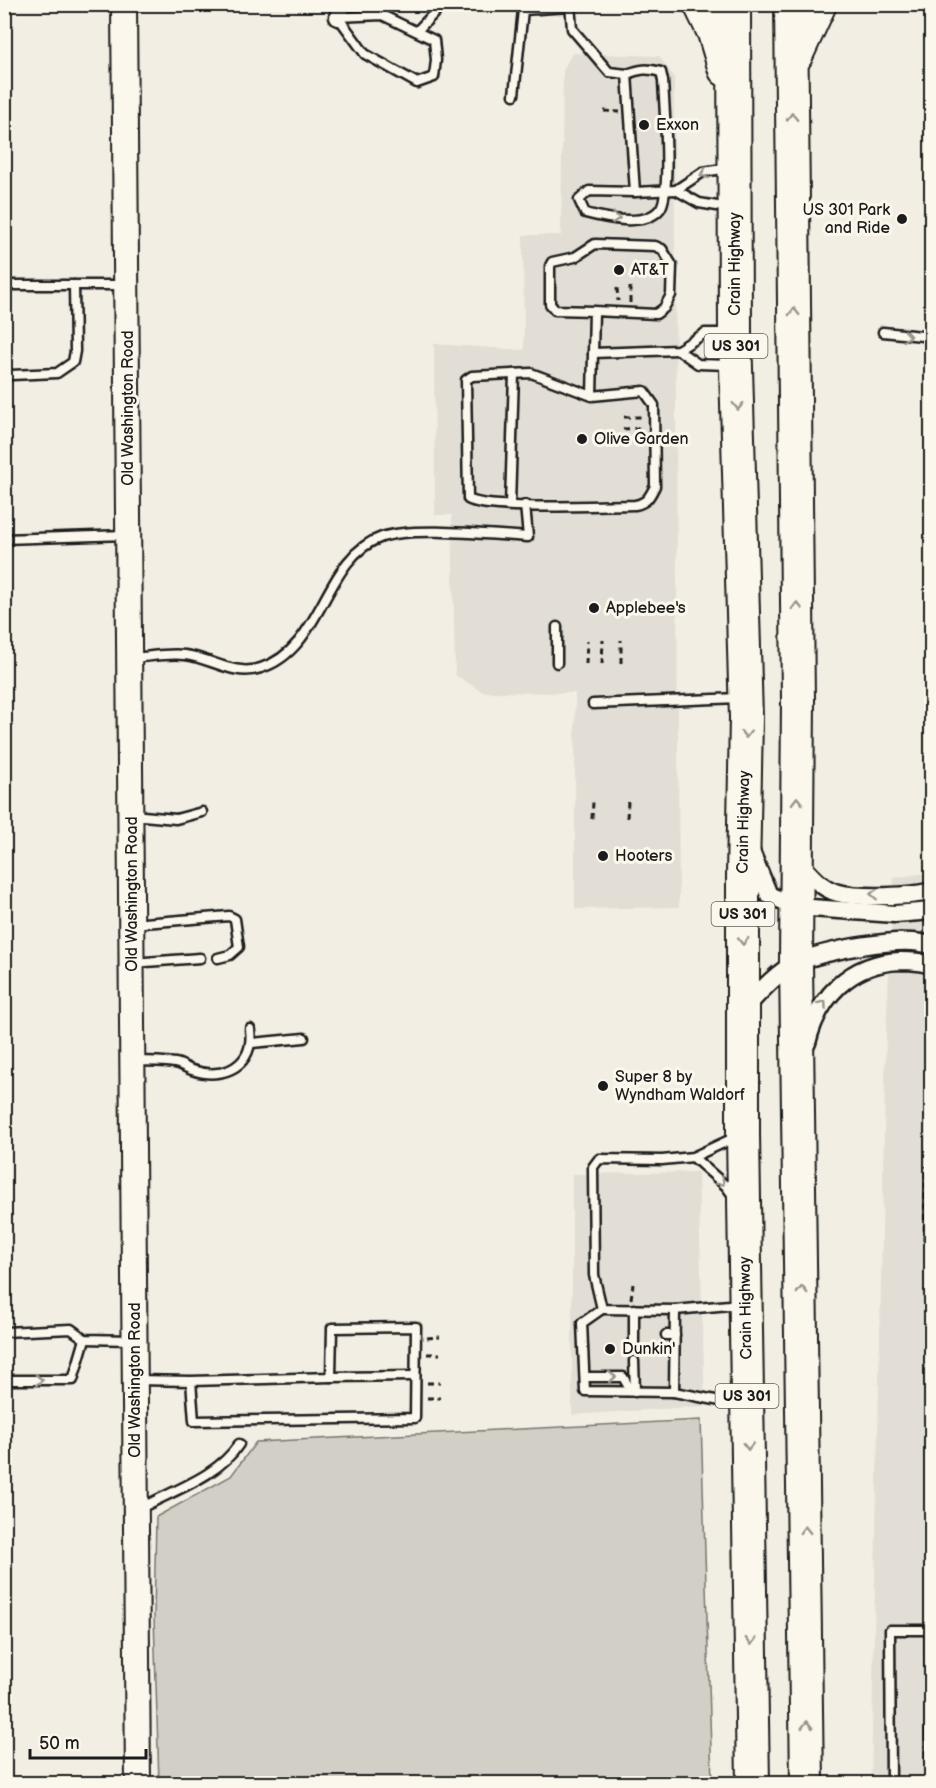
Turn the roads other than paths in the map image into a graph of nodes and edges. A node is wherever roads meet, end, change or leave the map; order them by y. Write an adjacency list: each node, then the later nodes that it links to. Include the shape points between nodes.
1 (124, 4): 21 (main road, Old Washington Road)
2 (443, 4): 9 (lane)
3 (700, 4): 13 (highway)
4 (734, 4): 13 (highway, Crain Highway / US 301)
5 (791, 4): 10 (highway, US 301)
6 (820, 4): 10 (highway)
7 (570, 6): 11 (lane, via 572,29 609,72); 12 (lane, via 523,10)
8 (340, 11): 9 (lane, via 382,15); 9 (lane, via 366,54 417,83 434,77 436,60 434,40)
9 (417, 31)
10 (791, 68): 44 (highway, US 301, one-way to 10)
11 (627, 74): 15 (lane, via 640,69 660,72); 17 (lane)
12 (514, 95)
13 (735, 95): 14 (highway, Crain Highway / US 301)
14 (736, 167): 16 (lane, one-way to 16, via 703,172); 18 (highway, Crain Highway / US 301)
15 (667, 190): 16 (lane); 17 (lane); 17 (lane, one-way to 15, via 589,191 579,200 585,213 633,219 649,217 661,209)
16 (676, 190): 18 (lane, via 699,203)
17 (635, 192)
18 (736, 209): 24 (highway, Crain Highway / US 301)
19 (4, 285): 20 (lane)
20 (74, 285): 21 (lane); 29 (lane, via 73,362 57,373)
21 (127, 285): 34 (main road, Old Washington Road)
22 (594, 311): 22 (lane, via 555,310 550,304 552,262 575,256 595,244 655,246 666,253 672,265 672,295 656,314); 27 (lane)
23 (883, 332): 25 (lane, one-way to 25)
24 (735, 333): 26 (lane, via 705,333); 28 (highway, Crain Highway / US 301)
25 (932, 337)
26 (678, 350): 27 (lane); 28 (lane, via 698,364)
27 (593, 353): 31 (lane)
28 (737, 365): 39 (highway, Crain Highway / US 301, one-way to 39)
29 (4, 372)
30 (514, 374): 31 (lane, via 531,374); 32 (lane); 32 (lane, via 472,376 464,385 468,499)
31 (592, 396): 33 (lane, via 644,392 654,405 655,486 643,503)
32 (510, 505): 33 (lane)
33 (525, 505): 37 (lane, via 528,537 392,534 362,548 346,564 301,637 279,659 258,669 233,669 188,655)
34 (129, 535): 35 (lane); 37 (main road, Old Washington Road)
35 (4, 539)
36 (557, 627): 38 (lane)
37 (130, 658): 42 (main road, Old Washington Road)
38 (557, 663)
39 (745, 698): 40 (lane); 43 (highway, Crain Highway / US 301, one-way to 43)
40 (593, 704)
41 (202, 812): 42 (lane, via 176,819)
42 (131, 815): 48 (main road, Old Washington Road)
43 (744, 819): 46 (street, via 755,867 769,895); 55 (highway, Crain Highway / US 301, one-way to 55)
44 (797, 860): 45 (street, one-way to 44, via 916,896 838,893 815,879); 46 (highway, US 301)
45 (932, 891)
46 (797, 907): 47 (street, via 895,914); 53 (highway, US 301)
47 (932, 911)
48 (132, 924): 51 (lane, via 229,916 235,919 239,947); 52 (main road, Old Washington Road)
49 (932, 946): 53 (street, via 921,941 882,942)
50 (200, 958): 52 (lane)
51 (218, 958)
52 (132, 963): 59 (main road, Old Washington Road)
53 (796, 963): 55 (street); 60 (highway, US 301)
54 (932, 966): 60 (street, one-way to 54, via 813,1020 843,981 885,962)
55 (743, 1009): 61 (highway, Crain Highway / US 301)
56 (250, 1029): 58 (lane)
57 (304, 1038): 58 (lane)
58 (252, 1043): 59 (lane, via 236,1067 222,1074 179,1064)
59 (133, 1061): 71 (main road, Old Washington Road)
60 (799, 1079): 87 (highway, US 301, one-way to 60)
61 (743, 1134): 62 (lane); 63 (highway, Crain Highway / US 301)
62 (693, 1157): 63 (lane, one-way to 63, via 726,1186); 66 (lane, via 595,1162 594,1275)
63 (745, 1211): 64 (highway, Crain Highway / US 301)
64 (746, 1303): 67 (lane); 81 (highway, Crain Highway / US 301)
65 (632, 1305): 66 (lane); 67 (lane); 69 (lane, via 634,1338)
66 (602, 1309): 75 (lane, via 582,1323)
67 (675, 1310): 80 (lane, via 670,1335)
68 (4, 1332): 70 (lane, via 71,1329)
69 (646, 1334)
70 (85, 1339): 71 (lane); 76 (lane, one-way to 70, via 73,1380)
71 (135, 1340): 77 (main road, Old Washington Road)
72 (634, 1361): 79 (lane)
73 (415, 1376): 74 (lane); 74 (lane, via 416,1327 332,1328); 78 (lane, via 415,1418 194,1421)
74 (331, 1377): 78 (lane)
75 (585, 1377): 79 (lane, one-way to 79, via 623,1377); 79 (lane, via 585,1390)
76 (4, 1380)
77 (135, 1380): 78 (lane); 83 (main road, Old Washington Road)
78 (191, 1381)
79 (633, 1391): 80 (lane)
80 (674, 1392): 81 (lane)
81 (747, 1406): 86 (highway, Crain Highway / US 301, one-way to 86)
82 (239, 1444): 83 (lane, via 208,1472)
83 (136, 1511): 85 (main road, Old Washington Road)
84 (931, 1685): 88 (lane, via 930,1630 890,1630); 89 (lane)
85 (138, 1784)
86 (753, 1784)
87 (807, 1784)
88 (891, 1784)
89 (931, 1784)

